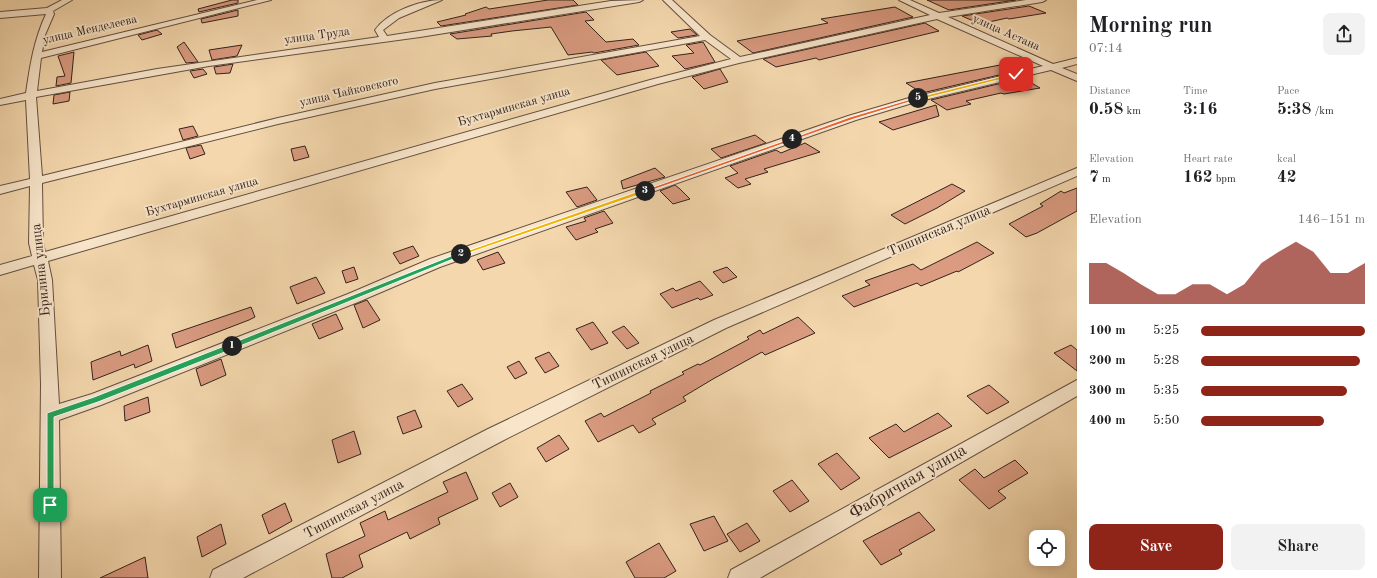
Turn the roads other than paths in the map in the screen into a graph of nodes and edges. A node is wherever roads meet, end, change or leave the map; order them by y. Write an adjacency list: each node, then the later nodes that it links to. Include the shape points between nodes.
1 (68, 0): 8 (street)
2 (267, 0): 13 (street, улица Менделеева)
3 (438, 0): 12 (street, via 381,26 379,30)
4 (639, 0): 12 (street, улица Труда)
5 (666, 0): 11 (street)
6 (903, 0): 10 (street, улица Астана)
7 (1042, 0): 10 (street, Бухтарминская улица)
8 (49, 10): 9 (street); 13 (street, Брилина улица)
9 (0, 15)
10 (937, 16): 14 (street, Бухтарминская улица); 16 (street, улица Астана)
11 (707, 37): 14 (street); 21 (street, улица Чайковского, via 427,88 270,122)
12 (385, 38): 18 (street, улица Труда, via 119,77)
13 (36, 56): 18 (street, Брилина улица)
14 (738, 60): 23 (street, Бухтарминская улица, via 551,110)
15 (1077, 61): 16 (street)
16 (1050, 66): 17 (street, улица Астана); 26 (street, via 852,118 509,237 435,263 95,400)
17 (1077, 78)
18 (31, 95): 19 (street, улица Труда); 21 (street, Брилина улица)
19 (0, 102)
20 (1077, 172): 28 (street, Тишинская улица, via 720,324 494,435)
21 (36, 181): 22 (street, улица Чайковского); 23 (street, Брилина улица, via 36,243)
22 (0, 190)
23 (40, 258): 24 (street, Бухтарминская улица); 26 (street, Брилина улица, via 45,280)
24 (0, 270)
25 (1077, 387): 29 (street, Фабричная улица)
26 (50, 415): 27 (street, Брилина улица)
27 (50, 578)
28 (221, 578)
29 (739, 578)

